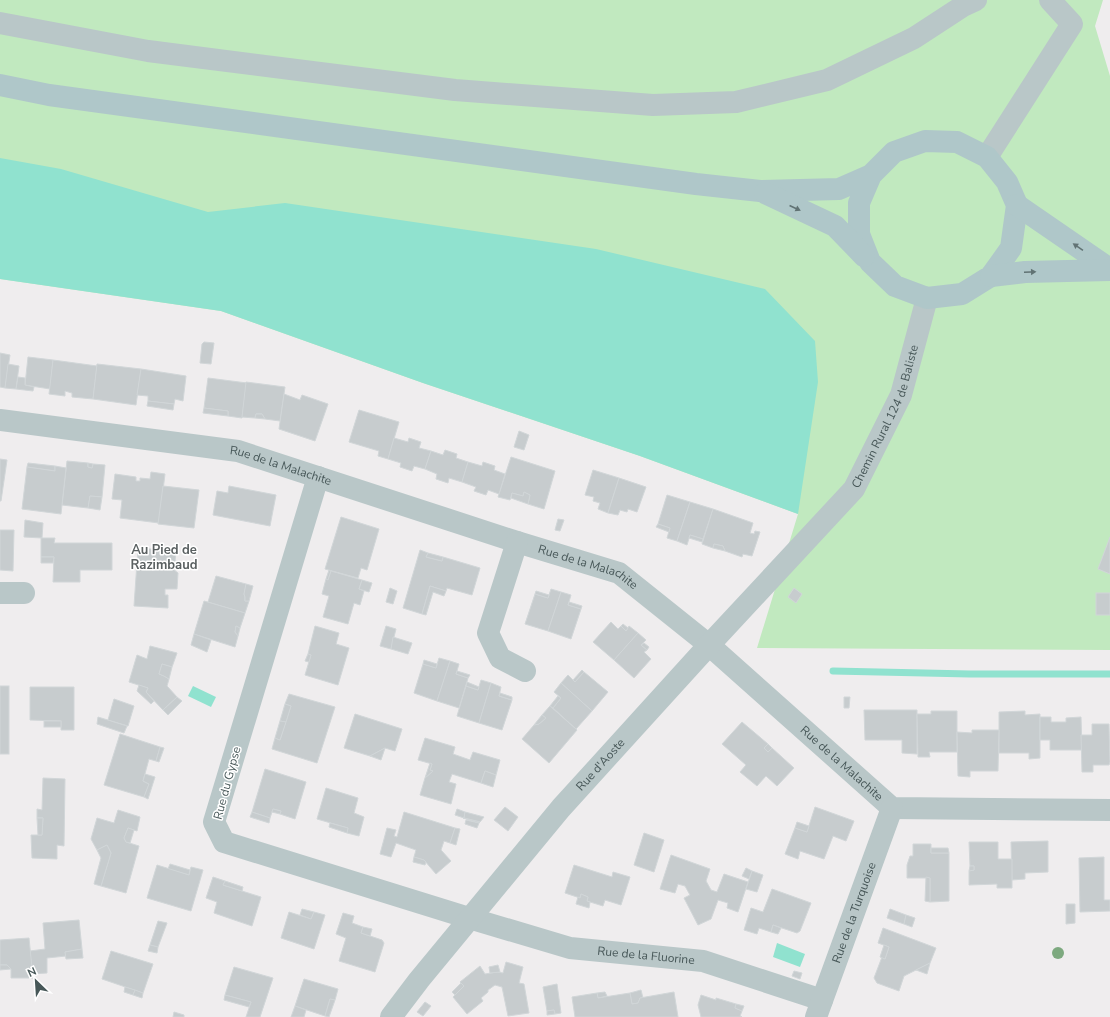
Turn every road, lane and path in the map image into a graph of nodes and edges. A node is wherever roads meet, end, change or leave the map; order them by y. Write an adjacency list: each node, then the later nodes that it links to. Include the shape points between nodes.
1 (976, 0): 3 (street, via 914,38 827,80 736,102 653,105 455,90 148,51)
2 (1050, 0): 5 (street, via 1072,24)
3 (0, 24)
4 (0, 85): 7 (main road, via 49,95 190,115)
5 (986, 157): 6 (main road, via 957,142 925,141 894,152); 8 (main road, via 1007,182)
6 (871, 175): 7 (main road, via 839,189); 9 (main road, via 859,203 859,234)
7 (760, 191): 9 (main road, one-way to 9, via 835,226)
8 (1017, 205): 10 (main road, one-way to 8); 11 (main road, via 1011,248)
9 (870, 262): 12 (main road, via 895,286)
10 (1110, 269): 11 (main road, one-way to 10)
11 (991, 276): 12 (main road, via 962,294)
12 (927, 298): 15 (street, Chemin Rural 124 de Baliste, via 902,395 854,489)
13 (0, 420): 14 (street, Rue de la Malachite, via 238,451)
14 (318, 477): 16 (street, Rue de la Malachite); 23 (street, Rue du Gypse, via 214,822 224,842)
15 (822, 524): 19 (street, Rue d'Aoste)
16 (517, 542): 19 (street, Rue de la Malachite, via 619,573); 20 (street, via 488,633 500,658)
17 (0, 593): 18 (street)
18 (24, 593)
19 (709, 645): 21 (street, Rue de la Malachite); 23 (street, Rue d'Aoste, via 561,808)
20 (525, 671)
21 (892, 808): 22 (street, Rue de la Malachite); 24 (street, Rue de la Turquoise)
22 (1110, 810)
23 (469, 918): 24 (street, Rue de la Fluorine, via 570,948 703,961); 25 (street, Rue d'Aoste)
24 (819, 1008)
25 (391, 1017)

